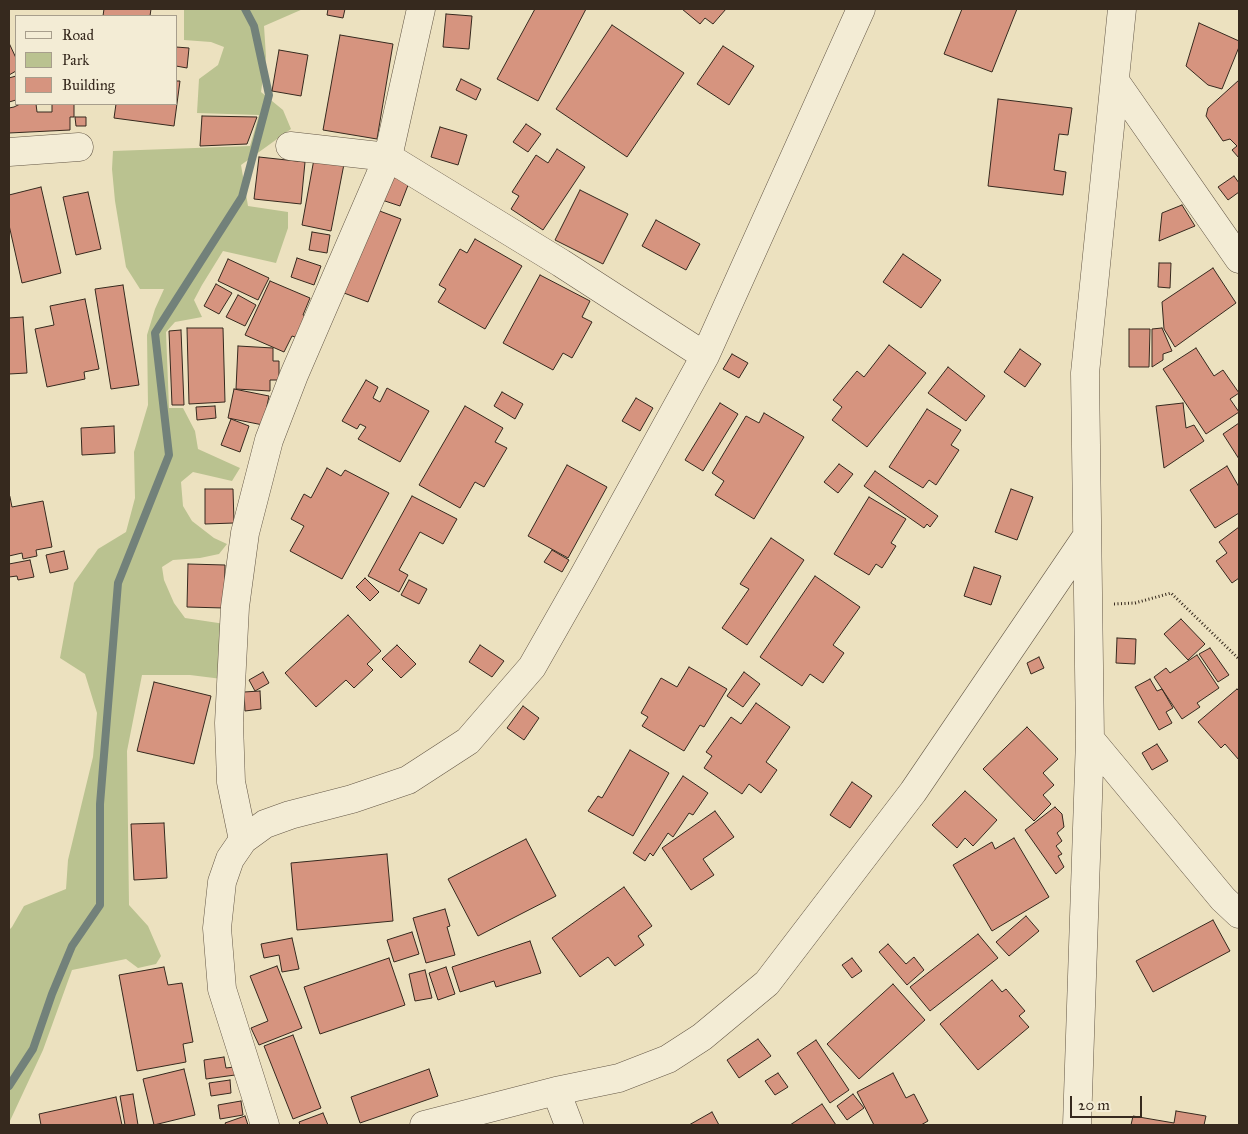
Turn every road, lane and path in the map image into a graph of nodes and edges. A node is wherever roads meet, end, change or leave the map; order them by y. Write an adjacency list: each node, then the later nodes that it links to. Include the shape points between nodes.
1 (421, 9): 8 (street)
2 (861, 9): 10 (street)
3 (1122, 9): 4 (street)
4 (1115, 81): 9 (street); 11 (street, via 1085,373)
5 (290, 146): 8 (street)
6 (79, 147): 7 (street)
7 (9, 152)
8 (388, 158): 10 (street, via 562,263); 15 (street, via 269,440 245,533 235,607 229,724 231,782)
9 (1239, 259)
10 (705, 356): 15 (street, via 532,667 468,741 408,780 265,824)
11 (1087, 536): 12 (street); 17 (street, via 913,792 767,984 702,1037 668,1059 619,1078)
12 (1088, 604): 13 (path, via 1135,604 1171,593); 14 (street)
13 (1239, 659)
14 (1090, 739): 16 (street); 21 (street)
15 (243, 840): 18 (street, via 230,859 222,882 217,928 222,989)
16 (1239, 914)
17 (556, 1091): 19 (street); 20 (street)
18 (265, 1125)
19 (424, 1125)
20 (569, 1125)
21 (1077, 1125)

